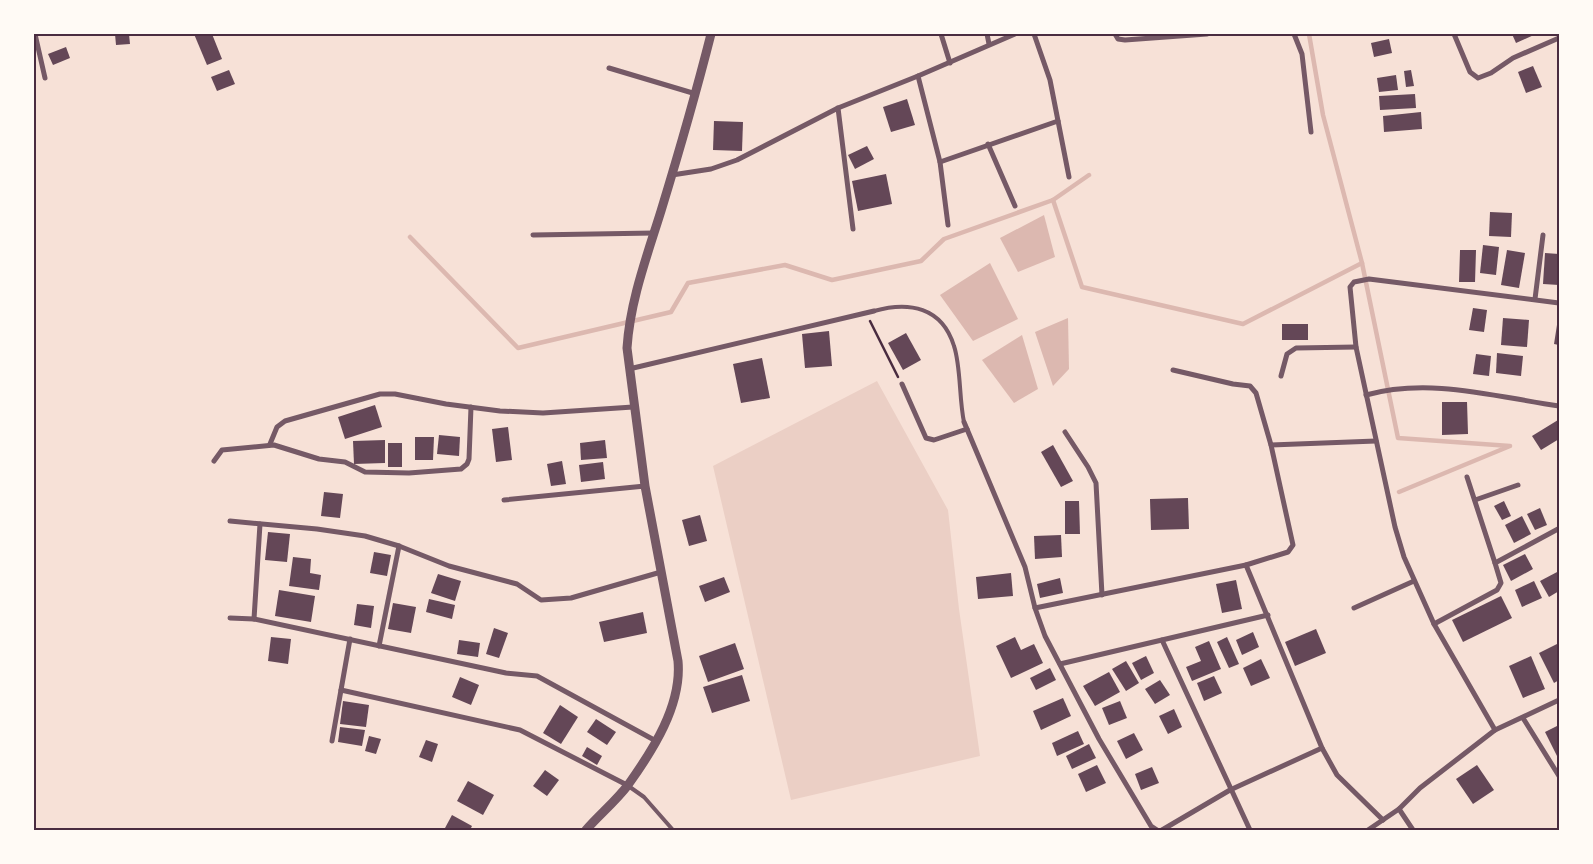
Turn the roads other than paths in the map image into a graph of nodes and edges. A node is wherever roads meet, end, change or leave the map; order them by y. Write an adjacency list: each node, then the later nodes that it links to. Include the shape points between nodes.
1 (35, 34): 16 (street)
2 (711, 34): 17 (street)
3 (941, 34): 13 (street)
4 (987, 34): 12 (street)
5 (1015, 34): 12 (street)
6 (1034, 34): 19 (street, via 1050,80)
7 (1115, 34): 8 (street, via 1125,40)
8 (1207, 34)
9 (1294, 34): 20 (street, via 1302,54 1308,87)
10 (1454, 34): 11 (street, via 1470,72 1478,78 1512,58)
11 (1559, 38)
12 (989, 44): 13 (street)
13 (950, 62): 15 (street)
14 (608, 68): 17 (street)
15 (918, 76): 18 (street); 22 (street)
16 (45, 78)
17 (696, 94): 23 (street)
18 (838, 108): 23 (street, via 737,160 711,169); 27 (street)
19 (1058, 121): 21 (street); 24 (street)
20 (1310, 132)
21 (988, 144): 22 (street); 25 (street)
22 (940, 162): 26 (street)
23 (672, 175): 28 (street)
24 (1069, 177)
25 (1015, 206)
26 (948, 225)
27 (853, 229)
28 (654, 233): 29 (street); 35 (street, via 629,322)
29 (532, 235)
30 (1543, 235): 31 (street)
31 (1535, 299): 32 (street); 34 (street, via 1358,280 1350,287)
32 (1559, 303)
33 (874, 312): 35 (street); 43 (lane, via 884,308 919,308 945,325 955,348)
34 (1356, 347): 37 (street, via 1296,348 1287,354); 39 (street)
35 (629, 369): 42 (street)
36 (1173, 370): 48 (street, via 1252,387 1262,408)
37 (1281, 376)
38 (902, 384): 44 (street, via 926,438 934,440)
39 (1366, 395): 40 (street, via 1393,388 1464,390); 46 (street)
40 (1559, 406)
41 (470, 407): 42 (street, via 543,412); 47 (street, via 380,394 285,421 277,427); 47 (street, via 469,459 461,469 365,472 345,462 319,459)
42 (633, 407): 52 (street)
43 (964, 422): 44 (street)
44 (966, 429): 64 (street, via 1025,567)
45 (1065, 432): 63 (street, via 1096,483)
46 (1376, 441): 48 (street); 62 (street, via 1395,527)
47 (270, 444): 49 (street, via 222,450)
48 (1271, 445): 60 (street, via 1293,545 1288,552)
49 (214, 461)
50 (1467, 477): 54 (street)
51 (1518, 485): 54 (street)
52 (645, 486): 53 (street); 61 (street)
53 (504, 500)
54 (1475, 500): 59 (street)
55 (230, 521): 56 (street)
56 (260, 524): 58 (street, via 346,533); 68 (street)
57 (1558, 529): 59 (street)
58 (399, 546): 61 (street, via 449,566 517,584 541,600 571,598); 72 (street)
59 (1496, 562): 69 (street, via 1502,583 1497,590)
60 (1246, 565): 63 (street); 66 (street)
61 (661, 572): 79 (street, via 679,673 669,714)
62 (1414, 581): 65 (street); 69 (street)
63 (1102, 595): 64 (street)
64 (1035, 608): 73 (street)
65 (1354, 608)
66 (1268, 615): 71 (street); 80 (street)
67 (230, 618): 68 (street)
68 (254, 619): 70 (street)
69 (1434, 624): 77 (street)
70 (350, 639): 72 (street); 74 (street)
71 (1162, 640): 73 (street); 83 (street)
72 (379, 646): 79 (street, via 506,673 537,676)
73 (1060, 664): 88 (street, via 1123,782 1150,826)
74 (341, 690): 78 (street); 82 (street, via 520,730)
75 (1559, 700): 76 (street)
76 (1523, 718): 77 (street); 81 (street)
77 (1496, 730): 84 (street, via 1420,788)
78 (332, 741)
79 (656, 741): 82 (street)
80 (1322, 748): 83 (street); 85 (street, via 1336,775)
81 (1559, 776)
82 (627, 785): 86 (street); 87 (lane, via 644,796)
83 (1230, 790): 89 (street); 90 (street)
84 (1399, 809): 85 (street); 92 (street)
85 (1384, 820): 91 (street)
86 (591, 828)
87 (673, 830)
88 (1157, 830)
89 (1162, 830)
90 (1250, 830)
91 (1368, 830)
92 (1413, 830)

